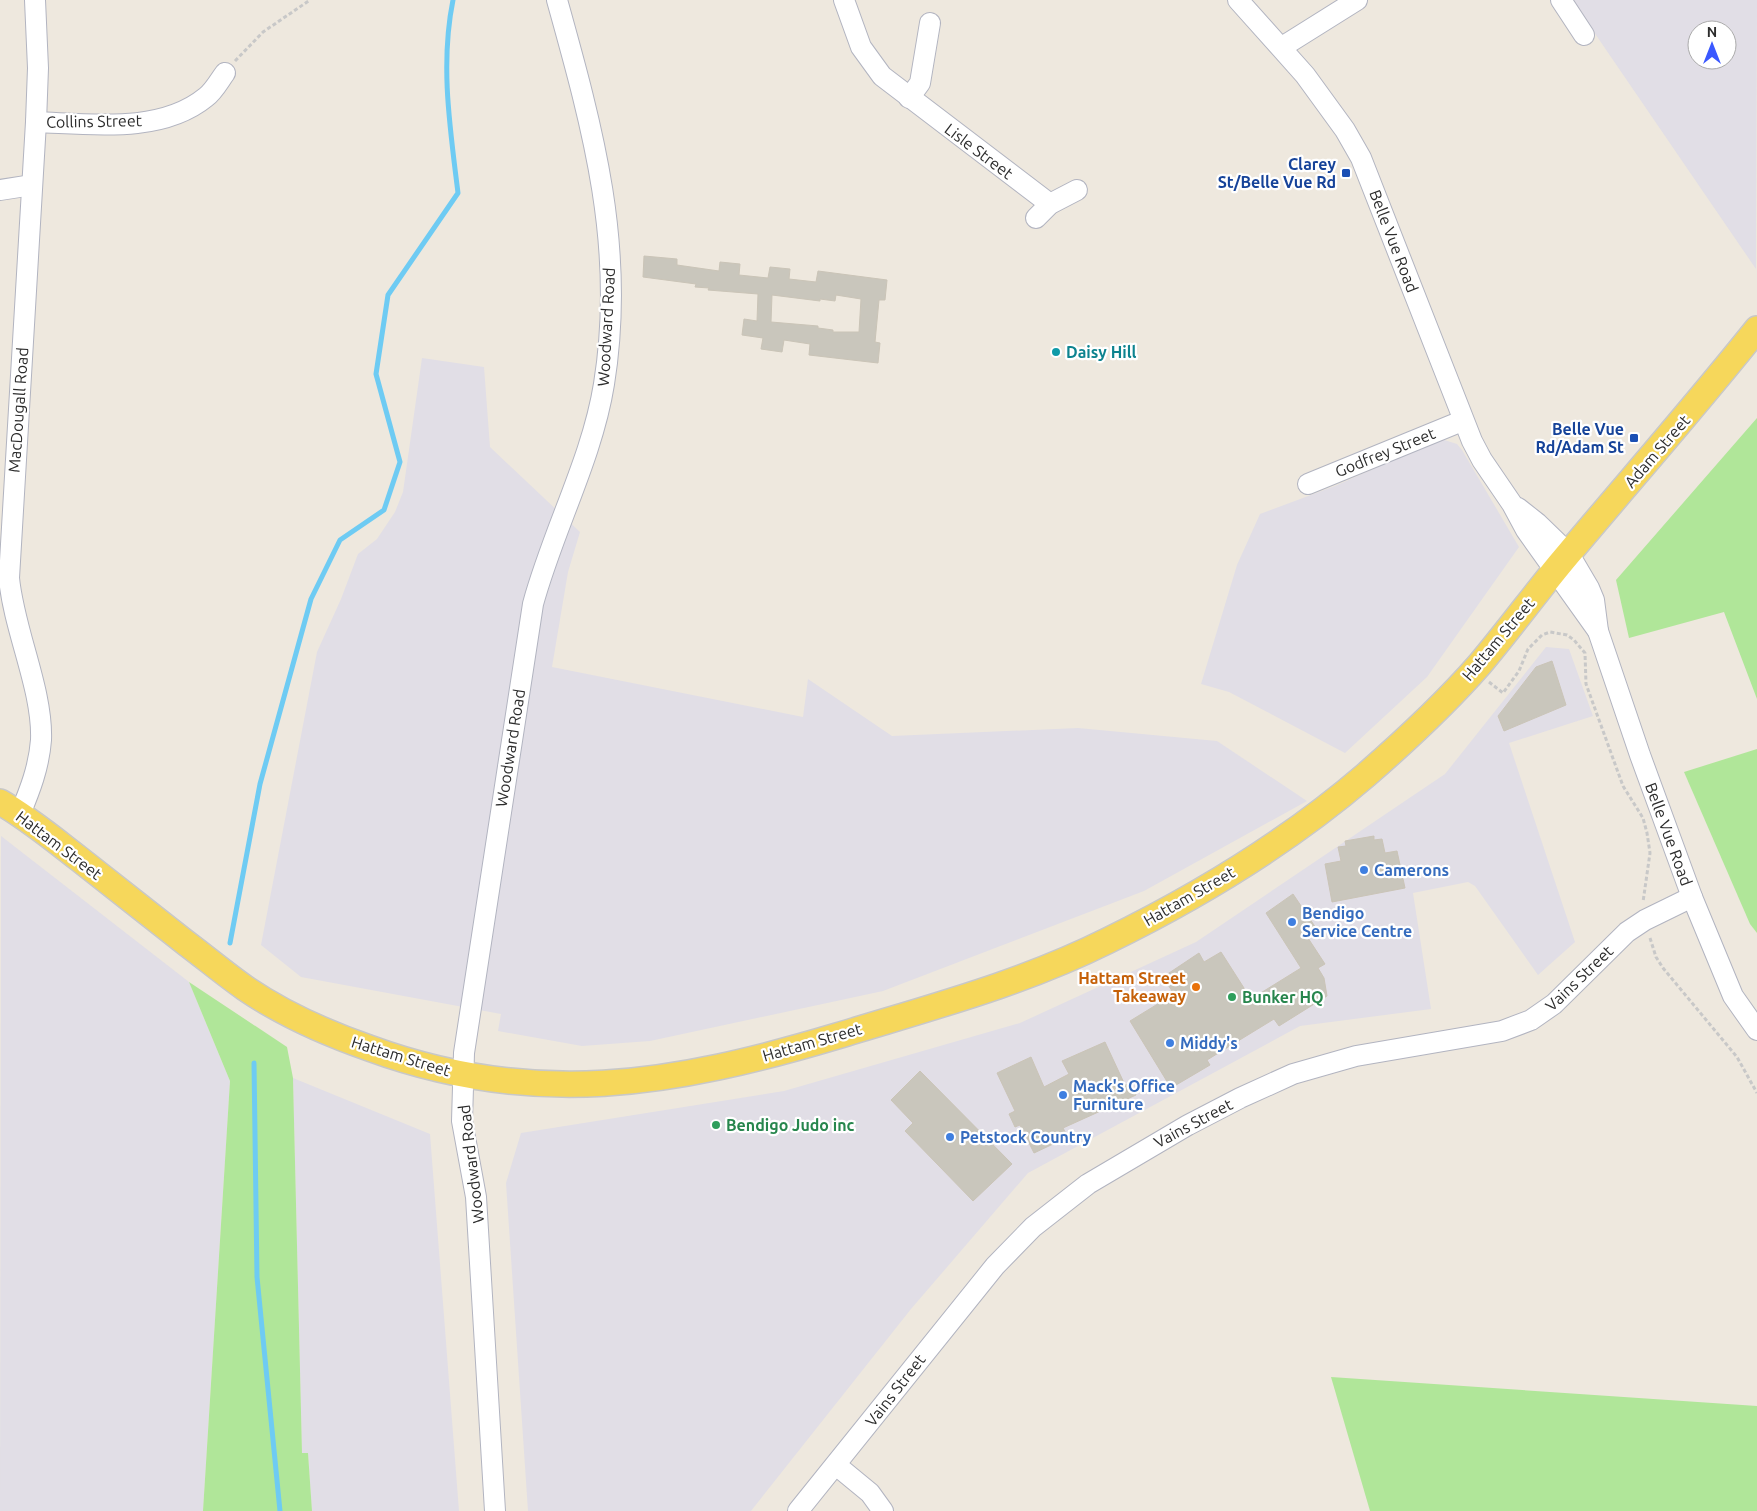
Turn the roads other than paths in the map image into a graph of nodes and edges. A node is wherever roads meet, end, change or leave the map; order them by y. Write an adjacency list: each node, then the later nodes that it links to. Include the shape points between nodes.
1 (35, 0): 12 (street, MacDougall Road)
2 (557, 0): 23 (street, Woodward Road, via 584,97 601,172 607,218 610,270 604,384 585,452 542,569 533,604 467,1022)
3 (844, 0): 11 (street, Lisle Street, via 870,61 882,76)
4 (1238, 0): 9 (street, Belle Vue Road)
5 (1357, 0): 9 (street)
6 (1561, 0): 8 (street)
7 (930, 21): 11 (street, via 920,83)
8 (1584, 35)
9 (1282, 47): 17 (street, Belle Vue Road, via 1326,102 1361,158)
10 (225, 73): 12 (street, Collins Street, via 208,96 175,115 136,122)
11 (909, 98): 15 (street, Lisle Street, via 1043,211)
12 (36, 122): 13 (street, MacDougall Road)
13 (32, 185): 14 (street); 20 (street, MacDougall Road, via 9,578 16,623 37,701 41,739 35,774)
14 (0, 190)
15 (1077, 190)
16 (1757, 329): 19 (main road, Adam Street, via 1680,425)
17 (1462, 421): 18 (street, Godfrey Street); 19 (street, Belle Vue Road, via 1482,460 1512,504 1537,523)
18 (1308, 484)
19 (1561, 563): 21 (street, Belle Vue Road, via 1591,594 1598,631); 23 (main road, Hattam Street, via 1474,670 1367,774 1300,826 1234,871 1152,918 1065,961 992,988 721,1068 627,1083 582,1085 513,1082)
20 (10, 808): 23 (main road, Hattam Street, via 242,986 271,1004 368,1048)
21 (1692, 897): 22 (street, Belle Vue Road, via 1733,996); 24 (street, Vains Street, via 1645,920 1604,953 1554,1004 1519,1026 1356,1056 1293,1074 1188,1125 1088,1184 1033,1227 995,1266)
22 (1757, 1030)
23 (463, 1074): 25 (street, Woodward Road, via 462,1121 474,1185)
24 (836, 1465): 26 (street, Vains Street); 27 (street, via 870,1494)
25 (495, 1511)
26 (798, 1511)
27 (883, 1511)

